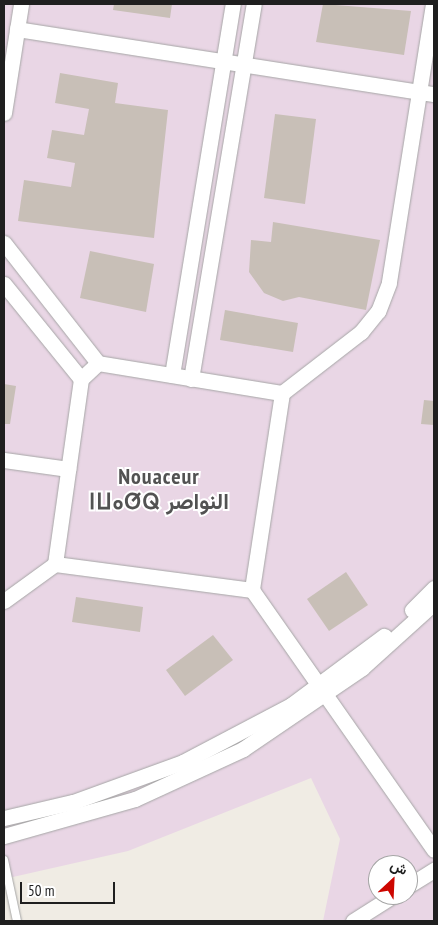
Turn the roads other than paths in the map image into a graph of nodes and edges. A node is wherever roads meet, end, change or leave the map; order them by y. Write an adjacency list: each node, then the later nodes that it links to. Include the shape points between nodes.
1 (21, 4): 5 (street)
2 (233, 4): 6 (street)
3 (254, 4): 7 (street)
4 (433, 4): 8 (street)
5 (17, 29): 6 (street); 9 (street)
6 (224, 63): 7 (street); 13 (street)
7 (244, 66): 8 (street); 14 (street)
8 (427, 93): 16 (street, via 389,283 378,312 361,332)
9 (4, 113)
10 (4, 243): 12 (street)
11 (4, 284): 15 (street)
12 (98, 364): 13 (street); 15 (street)
13 (172, 375): 14 (street)
14 (191, 378): 16 (street)
15 (81, 379): 18 (street)
16 (282, 393): 21 (street)
17 (4, 460): 18 (street)
18 (68, 469): 19 (street)
19 (55, 564): 21 (street); 22 (street)
20 (434, 588): 24 (street)
21 (252, 590): 24 (street)
22 (4, 601)
23 (434, 604): 24 (street)
24 (320, 692): 25 (street, via 183,762 73,802); 26 (street, via 243,749 190,776 78,818); 27 (street)
25 (4, 818)
26 (4, 836)
27 (434, 850)
28 (4, 860): 32 (lane)
29 (434, 870): 30 (street)
30 (418, 880)
31 (378, 905): 33 (street)
32 (17, 921)
33 (353, 921)

